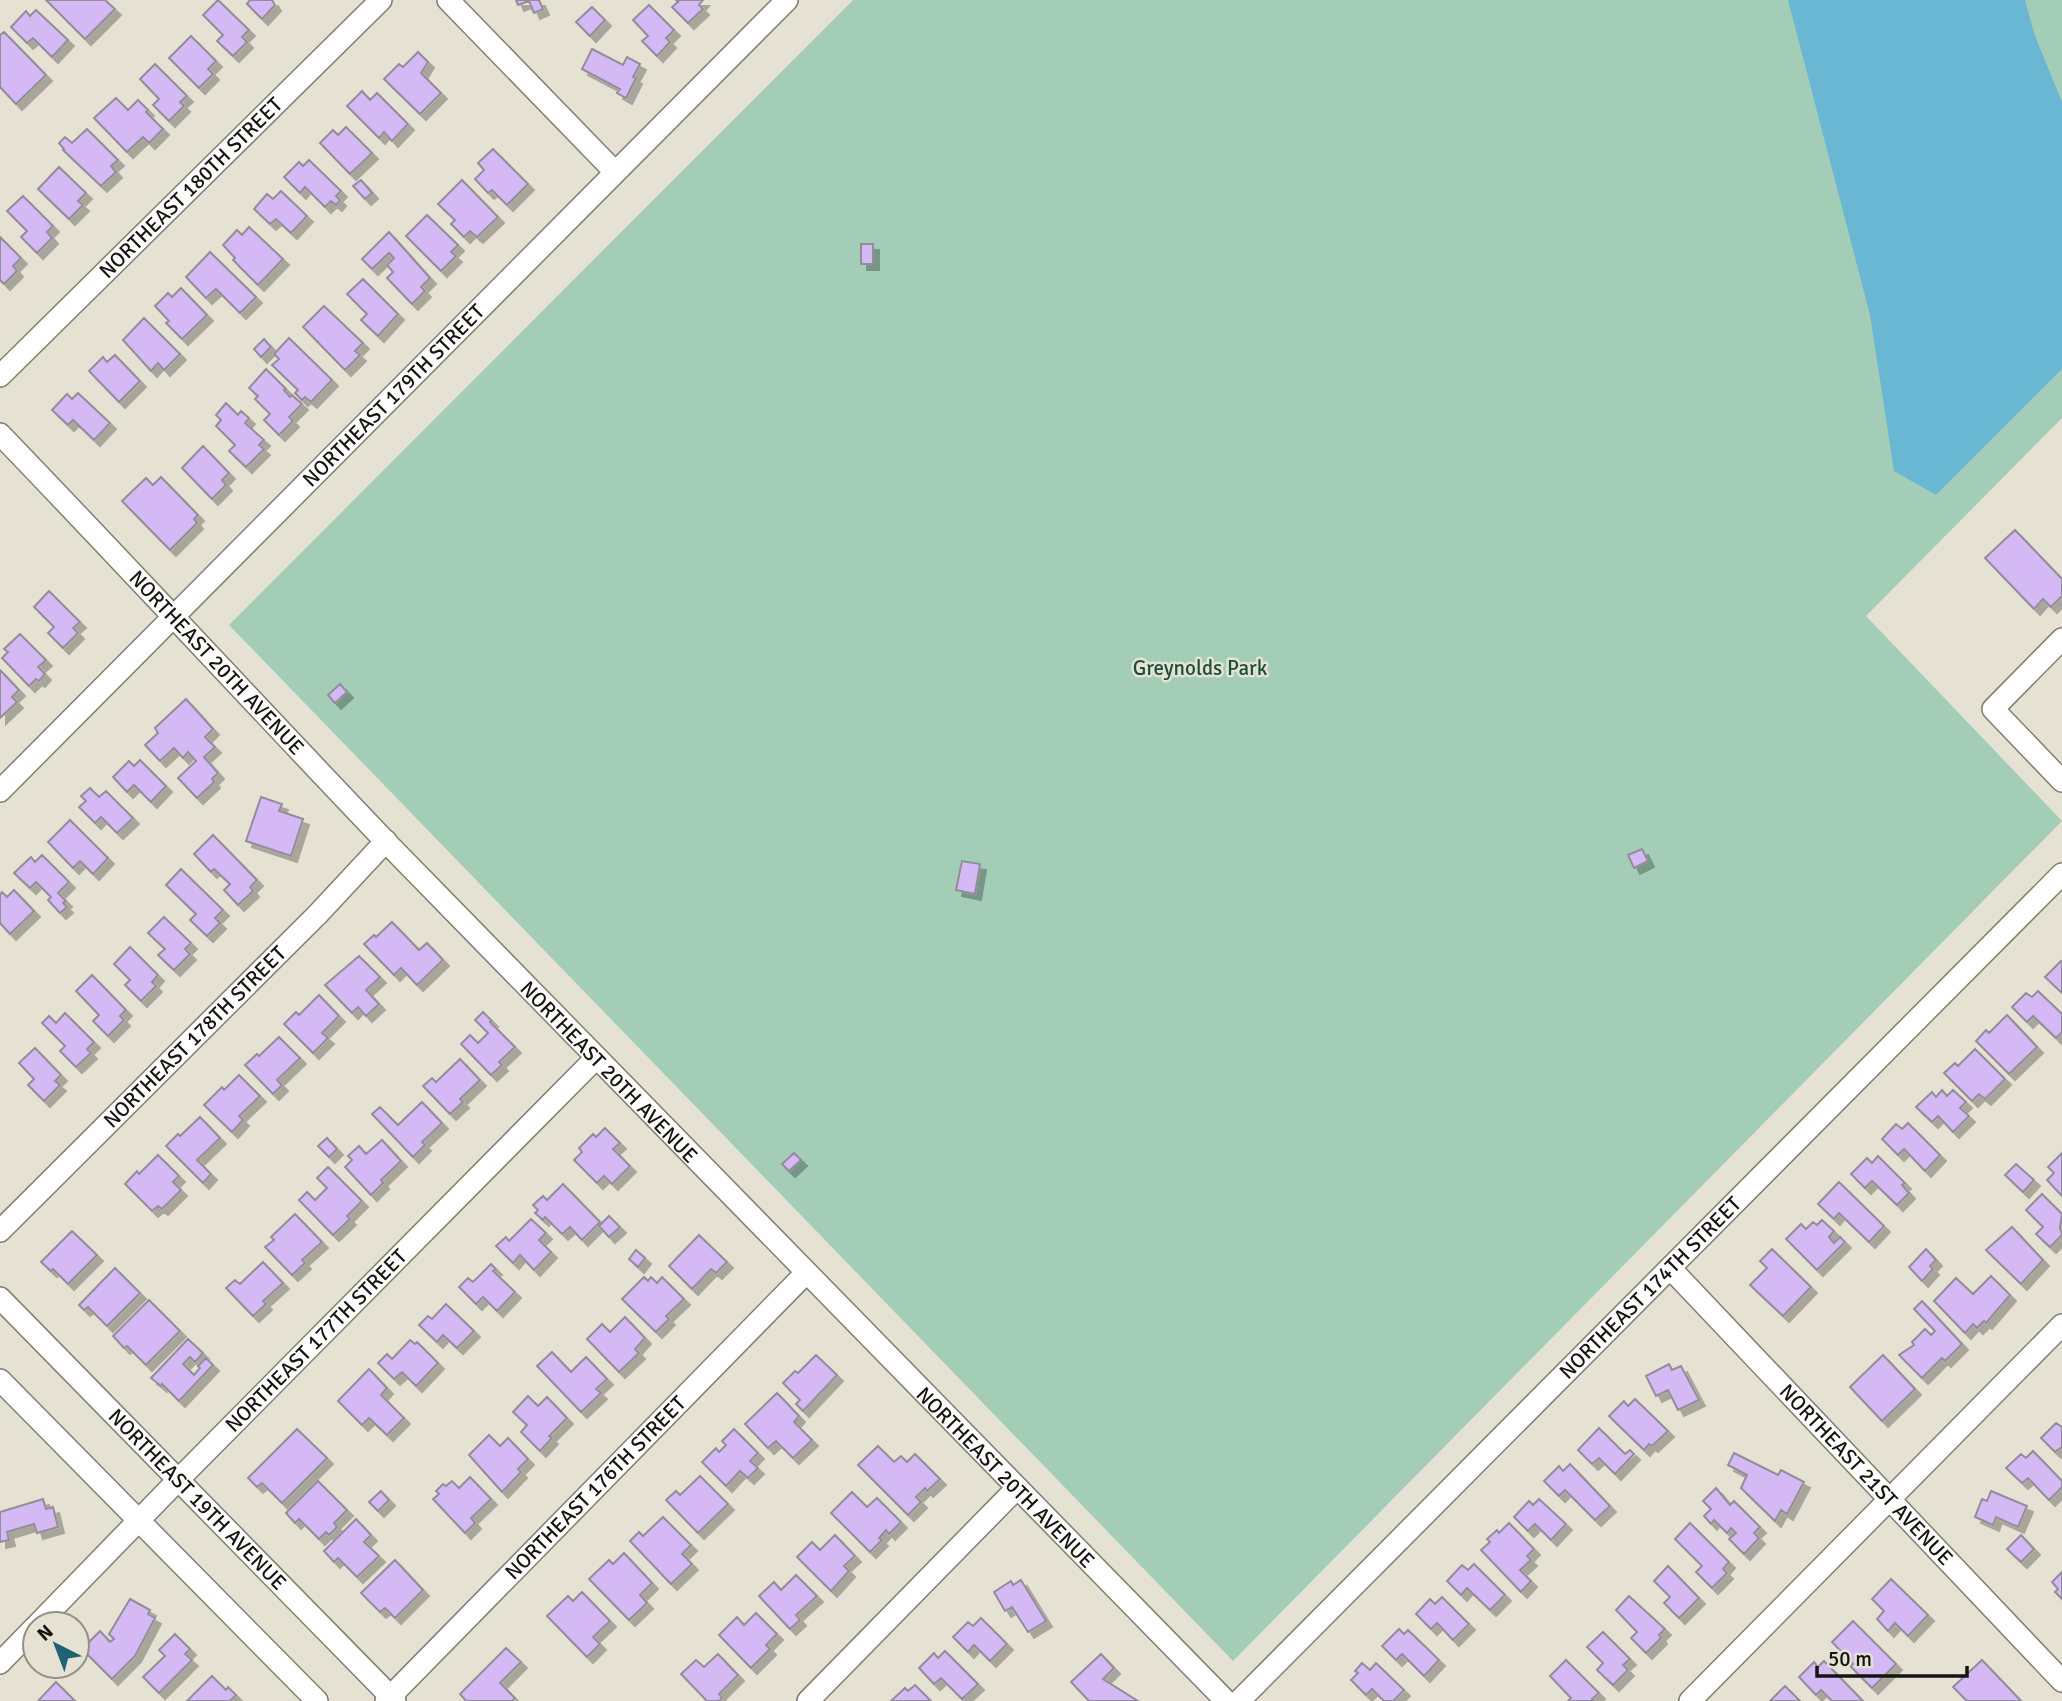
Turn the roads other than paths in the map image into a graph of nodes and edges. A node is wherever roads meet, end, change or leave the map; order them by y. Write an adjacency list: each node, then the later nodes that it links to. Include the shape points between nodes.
1 (381, 0): 5 (street, NORTHEAST 180TH STREET)
2 (448, 0): 4 (street)
3 (788, 0): 4 (street, NORTHEAST 179TH STREET)
4 (615, 172): 7 (street, NORTHEAST 179TH STREET)
5 (0, 376)
6 (0, 434): 7 (street, NORTHEAST 20TH AVENUE)
7 (176, 617): 10 (street, NORTHEAST 179TH STREET); 11 (street, NORTHEAST 20TH AVENUE)
8 (2062, 639): 9 (street, via 1993,709)
9 (2062, 781)
10 (0, 792)
11 (386, 841): 13 (street, NORTHEAST 20TH AVENUE); 14 (street, NORTHEAST 178TH STREET)
12 (2062, 874): 15 (street, NORTHEAST 174TH STREET)
13 (596, 1058): 16 (street, NORTHEAST 20TH AVENUE); 20 (street, NORTHEAST 177TH STREET)
14 (0, 1231)
15 (1670, 1268): 22 (street, NORTHEAST 21ST AVENUE); 32 (street, NORTHEAST 174TH STREET)
16 (805, 1274): 21 (street, NORTHEAST 20TH AVENUE); 28 (street, NORTHEAST 176TH STREET)
17 (0, 1298): 20 (street, NORTHEAST 19TH AVENUE)
18 (2062, 1325): 22 (street)
19 (0, 1380): 23 (street)
20 (178, 1479): 23 (street, NORTHEAST 177TH STREET); 28 (street, NORTHEAST 19TH AVENUE)
21 (1016, 1489): 30 (street); 31 (street, NORTHEAST 20TH AVENUE)
22 (1892, 1499): 27 (street, NORTHEAST 21ST AVENUE); 33 (street)
23 (140, 1519): 24 (street, NORTHEAST 177TH STREET); 29 (street)
24 (51, 1610)
25 (21, 1641): 26 (street, NORTHEAST 177TH STREET)
26 (0, 1663)
27 (2062, 1681)
28 (390, 1700)
29 (317, 1701)
30 (808, 1701)
31 (1226, 1701)
32 (1240, 1701)
33 (1690, 1701)

